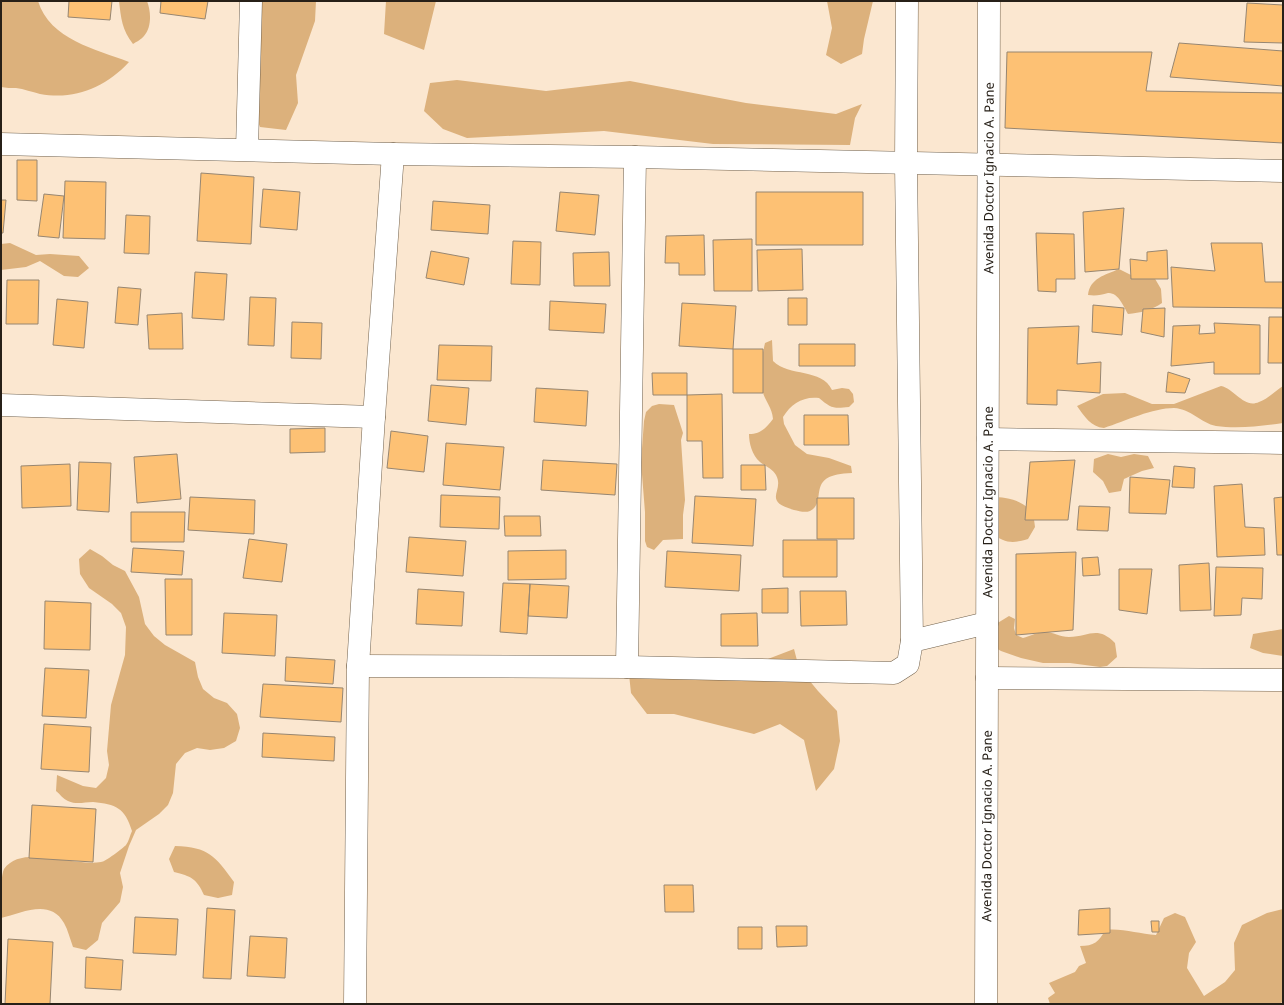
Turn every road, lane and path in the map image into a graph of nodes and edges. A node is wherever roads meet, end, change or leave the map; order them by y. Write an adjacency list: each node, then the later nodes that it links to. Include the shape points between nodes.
1 (251, 1): 5 (street)
2 (907, 1): 8 (street)
3 (989, 1): 9 (street, Avenida Doctor Ignacio A. Pane)
4 (1, 144): 5 (street)
5 (247, 149): 6 (street)
6 (393, 154): 7 (street); 12 (street)
7 (635, 157): 8 (street); 18 (street)
8 (906, 163): 9 (street); 16 (street)
9 (990, 165): 10 (street); 13 (street, Avenida Doctor Ignacio A. Pane)
10 (1283, 171)
11 (1, 405): 12 (street)
12 (374, 417): 17 (street)
13 (988, 439): 14 (street); 15 (street, Avenida Doctor Ignacio A. Pane)
14 (1283, 443)
15 (987, 623): 16 (street); 19 (street, Avenida Doctor Ignacio A. Pane)
16 (912, 641): 18 (street, via 908,664 894,673)
17 (358, 666): 18 (street); 21 (street)
18 (627, 667)
19 (987, 678): 20 (street); 22 (street, Avenida Doctor Ignacio A. Pane)
20 (1283, 680)
21 (355, 1004)
22 (986, 1004)

